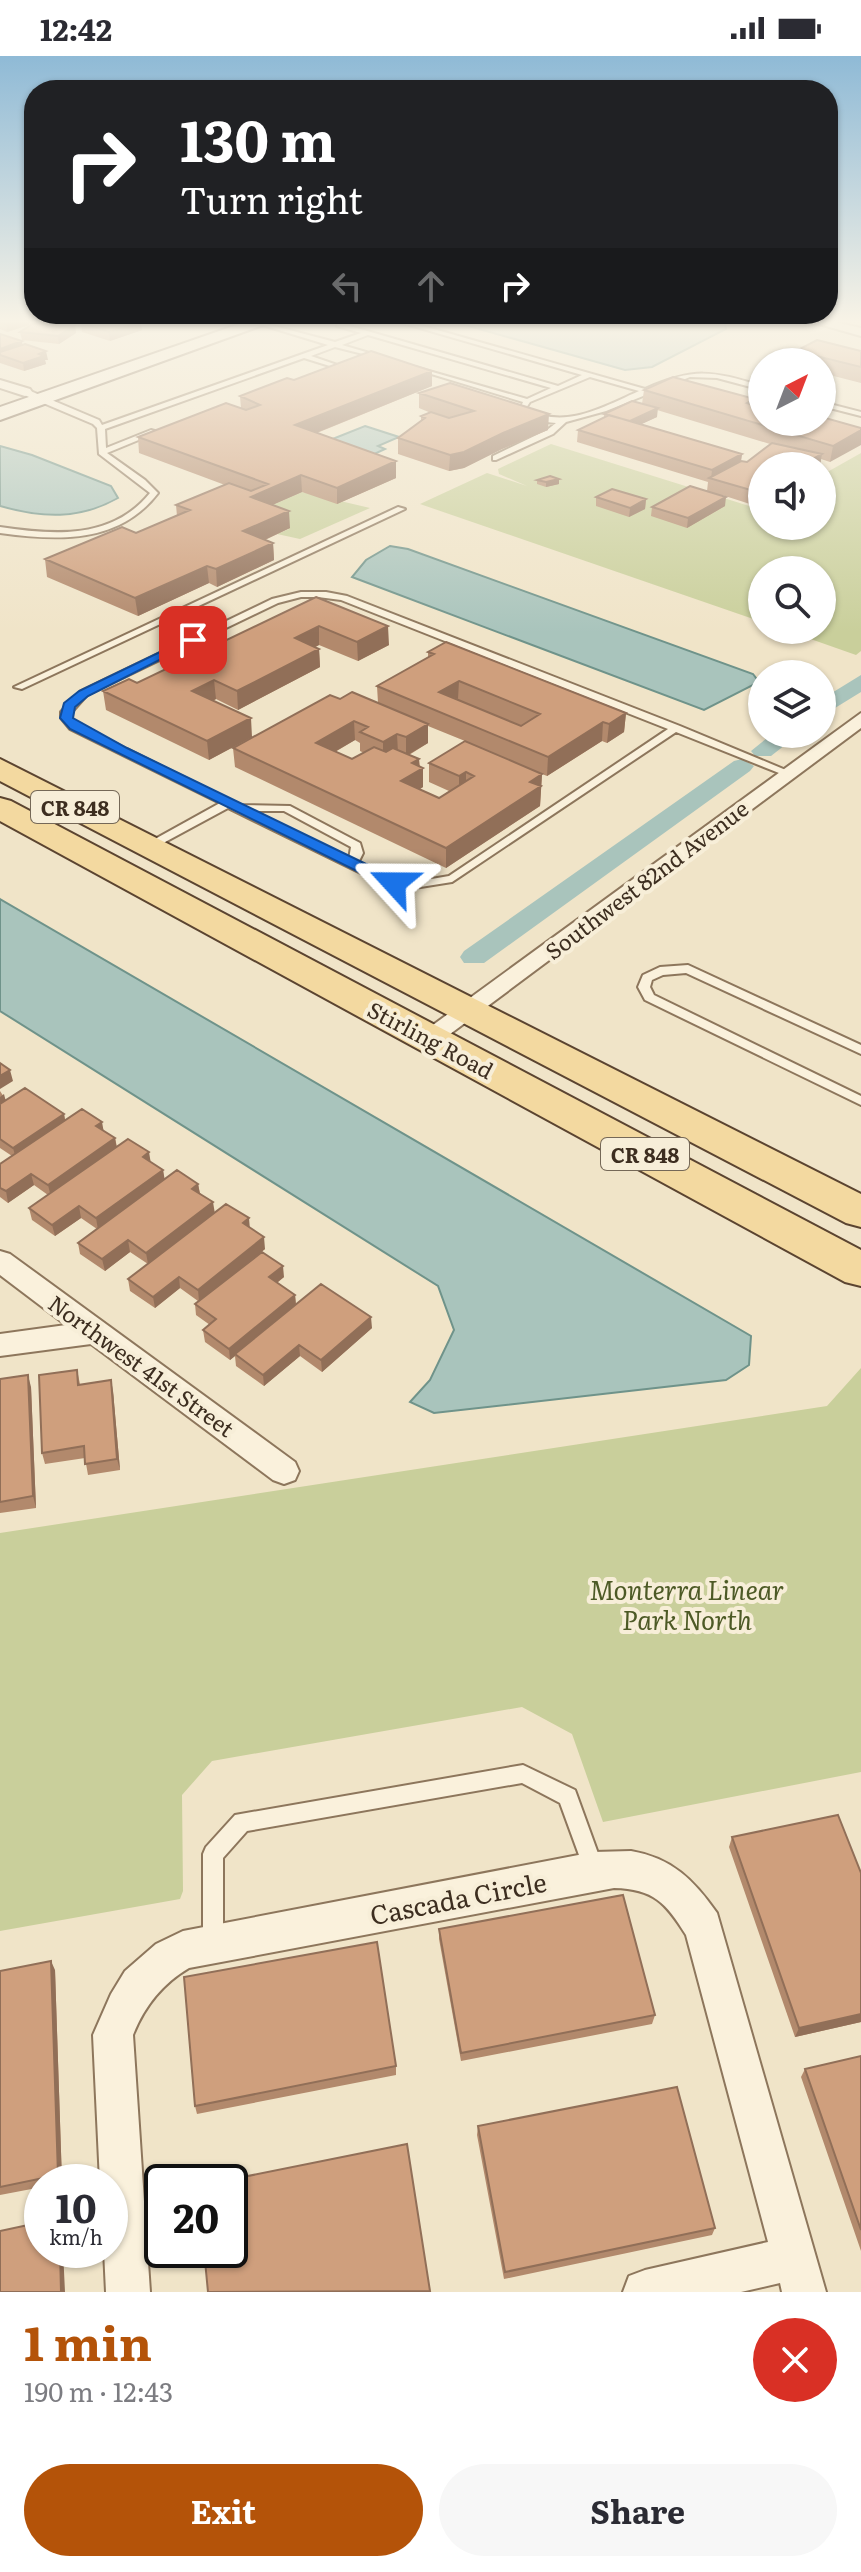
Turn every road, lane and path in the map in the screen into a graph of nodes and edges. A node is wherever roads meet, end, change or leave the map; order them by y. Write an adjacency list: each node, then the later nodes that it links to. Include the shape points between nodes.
1 (96, 424): 4 (lane)
2 (111, 424): 4 (lane)
3 (559, 424): 7 (lane)
4 (101, 428): 6 (lane)
5 (161, 429): 6 (lane)
6 (102, 452): 9 (lane, via 120,469 145,481 154,493 145,508 83,533)
7 (496, 458)
8 (401, 509): 10 (lane)
9 (0, 530)
10 (19, 687)
11 (861, 719): 14 (street, Southwest 82nd Avenue)
12 (676, 728): 14 (lane); 15 (lane, via 344,598 296,594 84,693 66,712 74,727); 18 (lane, via 452,879 408,886)
13 (0, 768): 17 (main road, Stirling Road / CR 848)
14 (788, 773): 19 (street, Southwest 82nd Avenue)
15 (232, 806): 17 (lane); 18 (lane); 18 (lane, via 286,808 356,845)
16 (0, 808): 20 (main road, Stirling Road / CR 848)
17 (150, 846): 19 (main road, Stirling Road / CR 848)
18 (352, 864)
19 (466, 1012): 20 (street, Southwest 82nd Avenue); 23 (main road, Stirling Road / CR 848)
20 (430, 1038): 25 (main road, Stirling Road / CR 848)
21 (861, 1050): 22 (lane, via 688,969 660,971 647,978 644,987 649,997)
22 (861, 1101)
23 (861, 1212)
24 (0, 1261): 26 (street, Northwest 41st Street)
25 (861, 1270)
26 (97, 1332): 27 (street); 28 (street, Northwest 41st Street)
27 (0, 1345)
28 (284, 1471)
29 (594, 1871): 30 (street, Cascada Circle); 30 (lane, via 568,1797 523,1774 242,1822 213,1854); 31 (street, Cascada Circle, via 639,1868 664,1880 703,1927)
30 (213, 1946): 32 (street, Cascada Circle, via 183,1950 141,1979 123,2006 113,2035)
31 (799, 2275): 33 (street)
32 (128, 2292)
33 (645, 2292)

